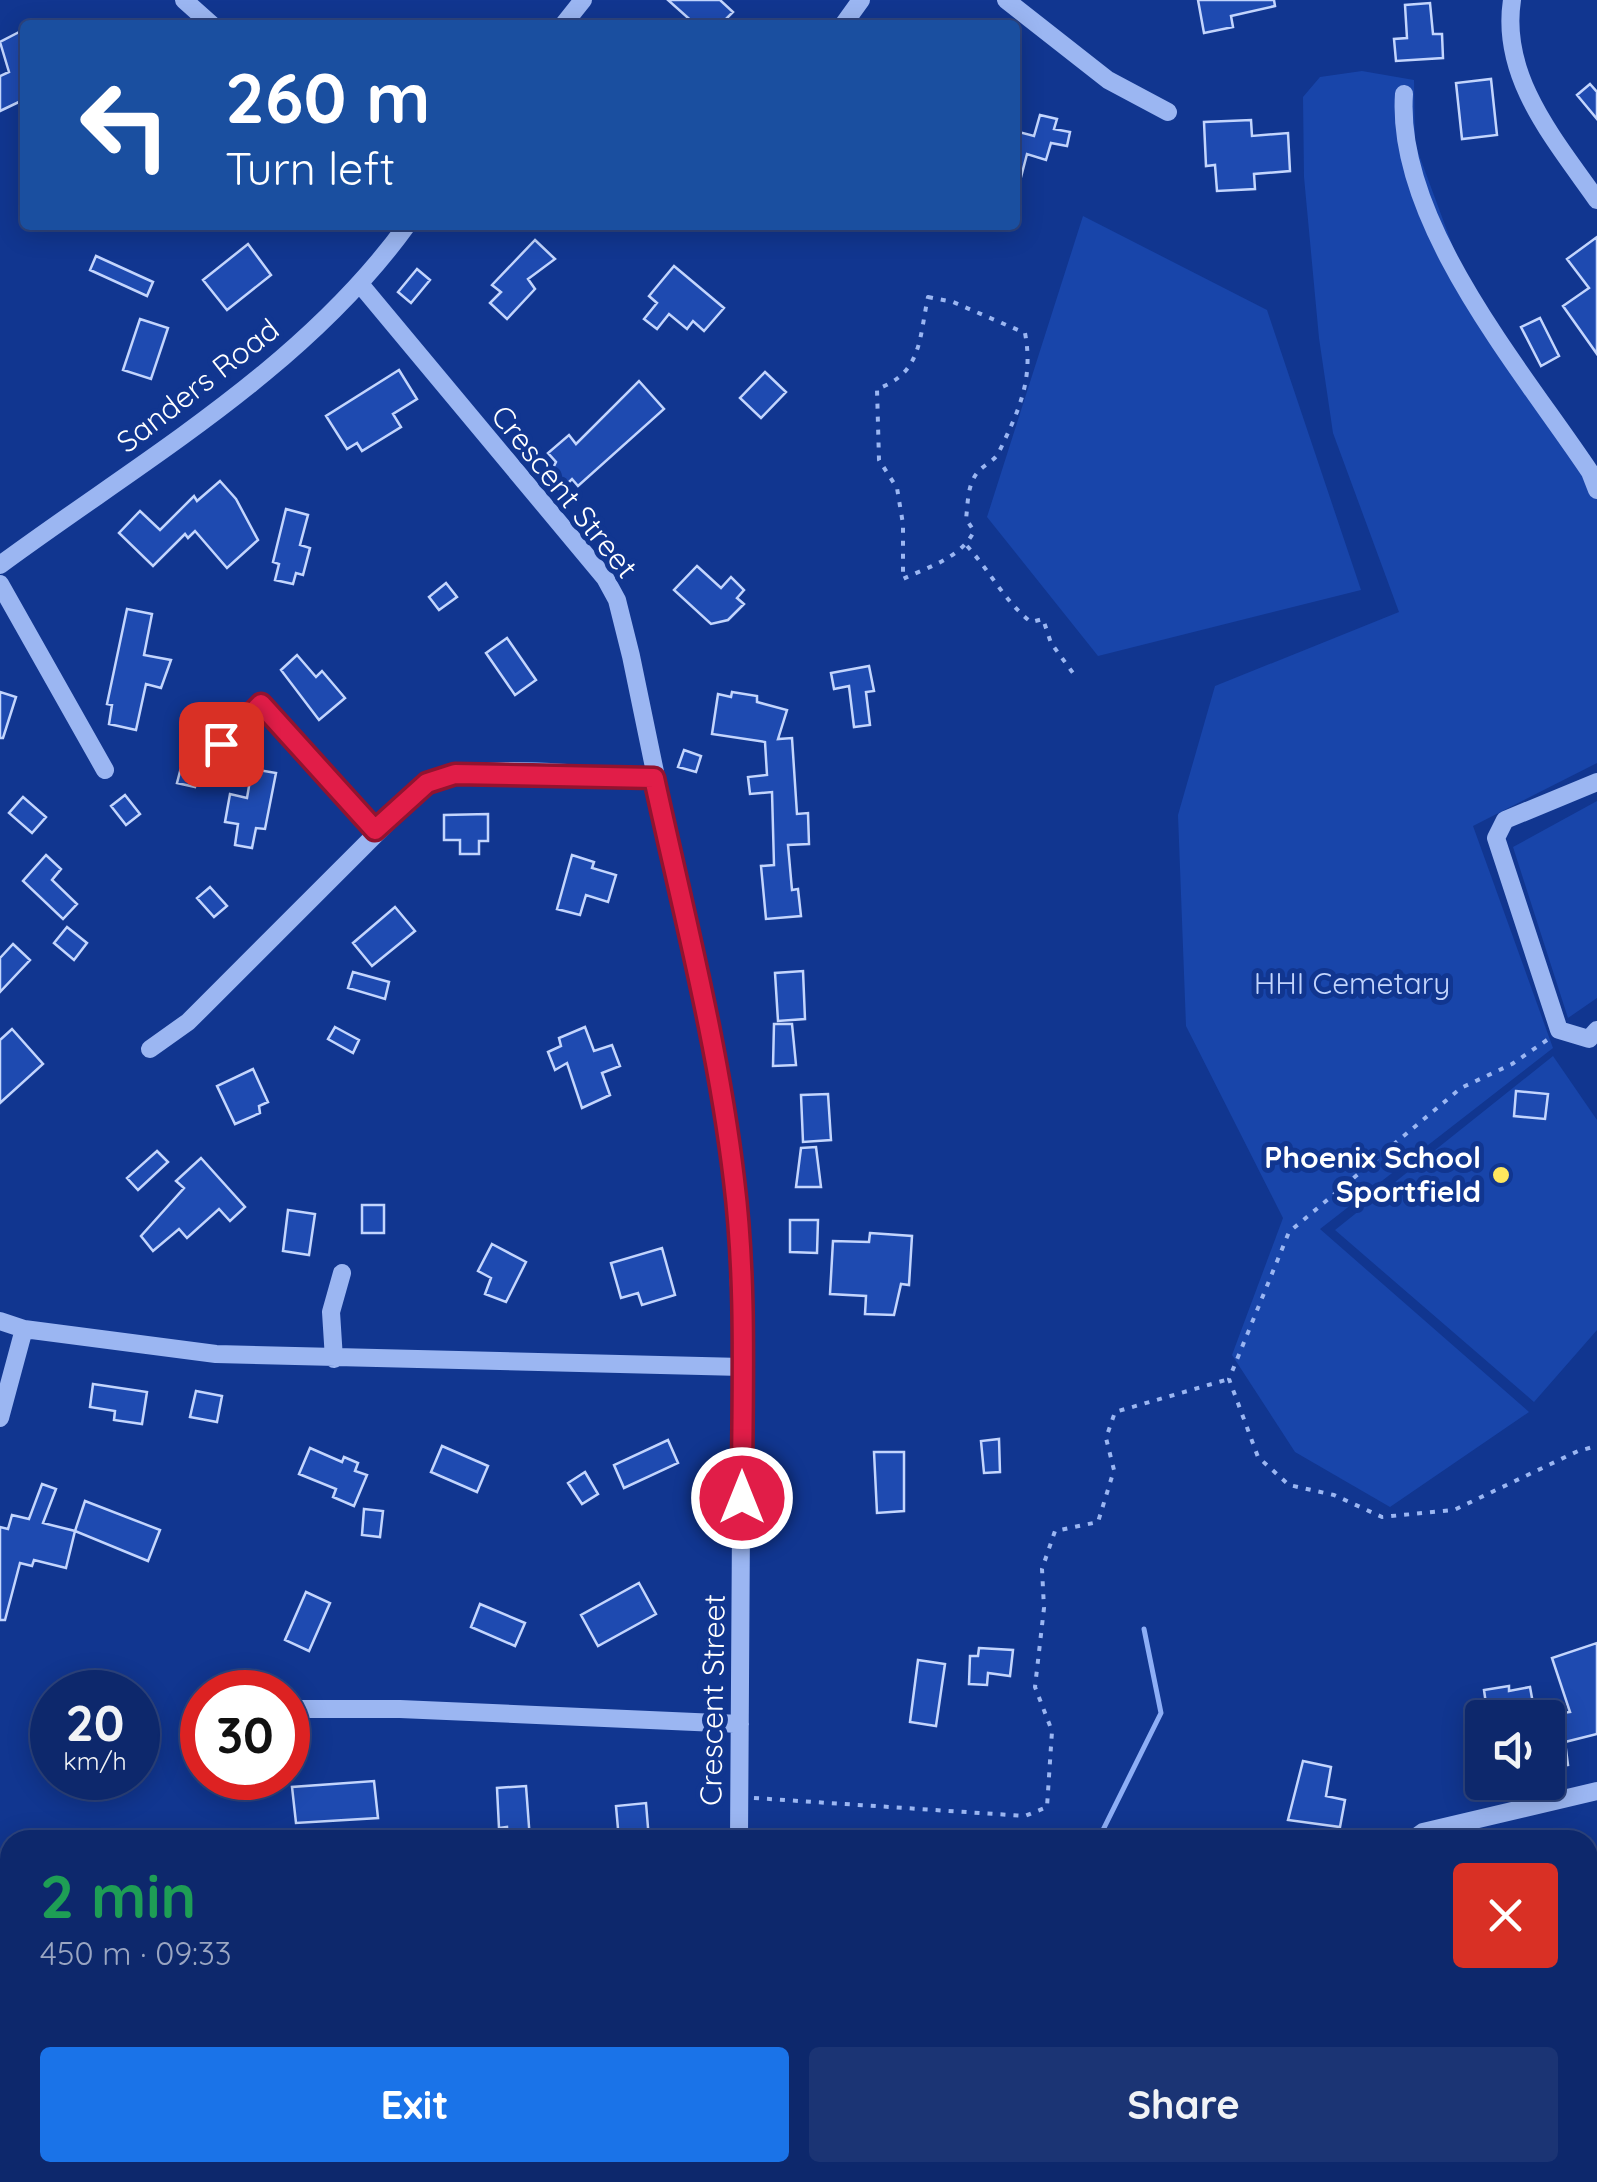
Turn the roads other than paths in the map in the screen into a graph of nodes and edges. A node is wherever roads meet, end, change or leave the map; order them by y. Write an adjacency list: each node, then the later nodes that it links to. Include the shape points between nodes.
1 (184, 0): 5 (street)
2 (583, 0): 6 (street)
3 (1006, 0): 8 (street, via 1103,77)
4 (1512, 0): 9 (street, via 1516,72)
5 (206, 20)
6 (567, 20)
7 (1404, 94): 12 (street, via 1412,162 1457,278)
8 (1168, 112)
9 (1597, 200)
10 (403, 230): 11 (street, Sanders Road)
11 (360, 284): 13 (street, Sanders Road, via 222,405); 17 (street, Crescent Street, via 605,578 631,656)
12 (1597, 490)
13 (0, 564)
14 (0, 584): 16 (street)
15 (201, 764): 19 (street, via 261,704)
16 (105, 770)
17 (654, 778): 19 (street, via 455,774 427,783); 26 (street, Crescent Street, via 735,1182)
18 (1597, 782): 20 (street, via 1505,820 1496,838 1558,1030 1589,1040)
19 (375, 830): 21 (street, via 188,1022)
20 (1597, 1030)
21 (150, 1049)
22 (342, 1273): 25 (street, via 332,1312)
23 (0, 1322): 24 (street)
24 (24, 1329): 25 (street, via 216,1354); 27 (street)
25 (334, 1360): 26 (street)
26 (742, 1367): 29 (street, Crescent Street)
27 (0, 1418)
28 (310, 1710): 29 (street)
29 (740, 1724): 31 (street, Crescent Street)
30 (1597, 1792): 32 (street)
31 (739, 1830)
32 (1433, 1830)

